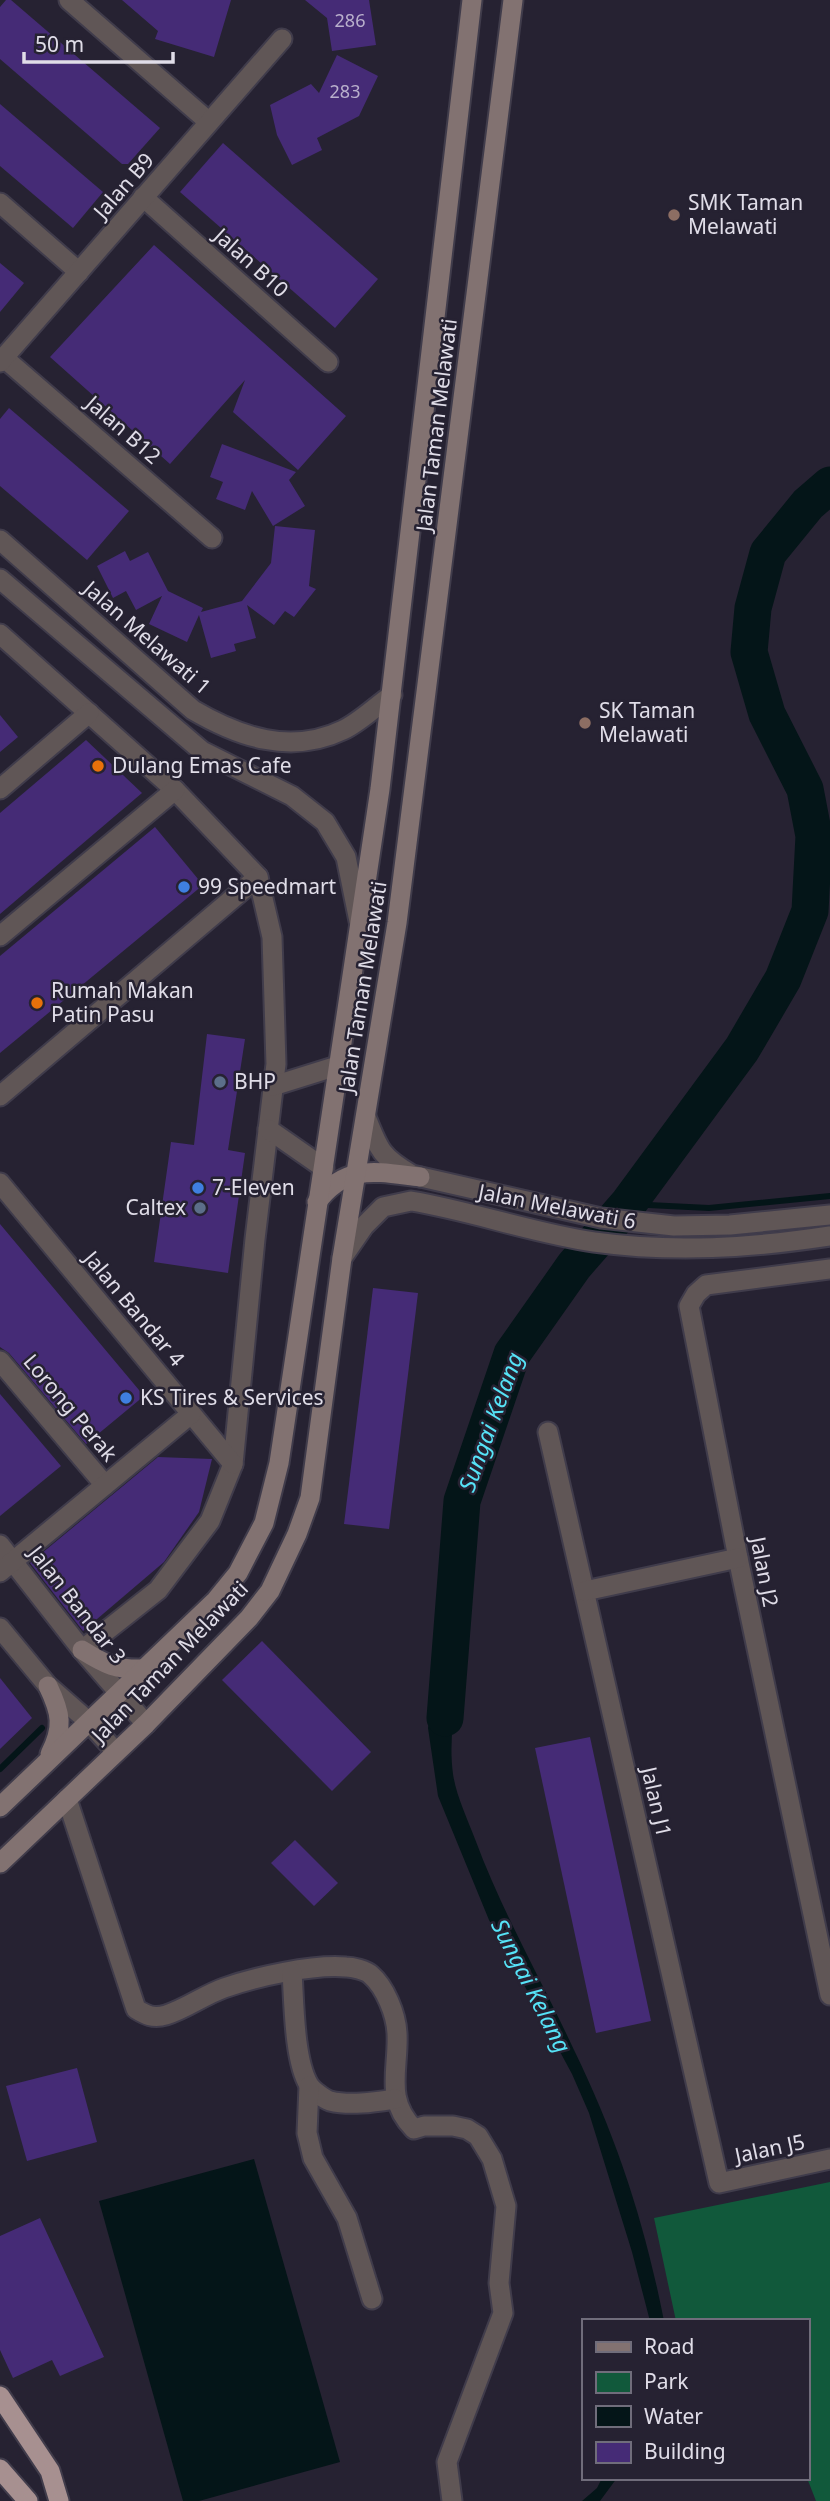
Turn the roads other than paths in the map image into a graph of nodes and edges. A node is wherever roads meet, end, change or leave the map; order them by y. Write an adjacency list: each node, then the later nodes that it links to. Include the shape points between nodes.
1 (69, 0): 5 (street)
2 (472, 0): 15 (main road, Jalan Taman Melawati)
3 (513, 0): 25 (main road, Jalan Taman Melawati, via 398,912)
4 (282, 38): 5 (street, Jalan B9)
5 (209, 122): 6 (street, Jalan B9)
6 (144, 197): 8 (street, Jalan B9); 10 (street, Jalan B10)
7 (0, 203): 8 (street)
8 (79, 272): 9 (street, Jalan B9)
9 (2, 360): 11 (street, Jalan B12)
10 (328, 362)
11 (212, 537)
12 (0, 540): 15 (street, Jalan Melawati 1, via 193,710 223,728 255,739 320,740 346,729)
13 (0, 579): 20 (street, via 202,751 292,796 325,822 346,857)
14 (0, 634): 16 (street)
15 (392, 695): 20 (main road, Jalan Taman Melawati)
16 (89, 713): 17 (street); 18 (street)
17 (0, 789)
18 (175, 790): 19 (street); 21 (street)
19 (258, 877): 23 (street, via 272,937); 24 (street)
20 (360, 925): 22 (main road, Jalan Taman Melawati)
21 (0, 936)
22 (337, 1066): 23 (street); 27 (main road, Jalan Taman Melawati)
23 (273, 1086): 26 (street)
24 (0, 1096)
25 (366, 1117): 28 (main road, Jalan Taman Melawati); 29 (street, Jalan Melawati 6, via 388,1161)
26 (268, 1129): 27 (street); 39 (street)
27 (324, 1168): 31 (main road, Jalan Taman Melawati)
28 (356, 1173): 29 (main road); 31 (main road, via 328,1188); 34 (main road, Jalan Taman Melawati)
29 (420, 1177): 32 (street, Jalan Melawati 6, via 601,1218 674,1226)
30 (0, 1183): 37 (street, Jalan Bandar 4)
31 (317, 1203): 47 (main road, Jalan Taman Melawati, via 279,1463 264,1523 238,1573 216,1600)
32 (830, 1215)
33 (829, 1240): 34 (street, Jalan Melawati 6, via 673,1250 593,1242 411,1201 383,1207)
34 (342, 1258): 51 (main road, Jalan Taman Melawati, via 310,1498 297,1534 270,1591 249,1618)
35 (830, 1269): 42 (street, Jalan J2, via 706,1285 689,1306)
36 (0, 1360): 40 (street, Lorong Perak)
37 (191, 1414): 39 (street, Jalan Bandar 4); 40 (street)
38 (548, 1432): 44 (street, Jalan J1)
39 (233, 1464): 46 (street, via 210,1521 158,1590)
40 (105, 1485): 43 (street)
41 (0, 1545): 43 (street, Jalan Bandar 3)
42 (738, 1558): 44 (street); 58 (street, Jalan J2)
43 (7, 1567): 46 (street, Jalan Bandar 3)
44 (584, 1591): 62 (street, Jalan J1)
45 (0, 1628): 48 (street)
46 (82, 1650): 47 (main road, via 121,1670); 49 (street, Jalan Bandar 3)
47 (144, 1669): 49 (main road, Jalan Taman Melawati)
48 (48, 1686): 50 (street); 53 (main road, via 60,1712 58,1740)
49 (118, 1693): 50 (main road, Jalan Taman Melawati); 51 (street, Jalan Bandar 3)
50 (89, 1722): 52 (street); 53 (main road, Jalan Taman Melawati)
51 (146, 1724): 52 (main road, Jalan Taman Melawati)
52 (116, 1752): 54 (main road, Jalan Taman Melawati)
53 (45, 1765): 55 (main road, Jalan Taman Melawati)
54 (67, 1799): 56 (main road, Jalan Taman Melawati); 57 (street, via 136,2010 150,2017 166,2015 224,1988)
55 (0, 1807)
56 (0, 1863)
57 (292, 1972): 59 (street, via 299,2056); 60 (street, via 348,1967 370,1974 388,1999 397,2031)
58 (830, 1995)
59 (309, 2086): 60 (street, via 329,2100 373,2103); 63 (street, via 307,2133 313,2158 347,2218)
60 (395, 2099): 68 (street, via 414,2129 453,2126 478,2136 492,2159 506,2206 499,2284 503,2313 447,2462)
61 (830, 2159): 62 (street, Jalan J5)
62 (719, 2183)
63 (372, 2299)
64 (0, 2396): 67 (highway, via 50,2471)
65 (0, 2469): 66 (highway)
66 (28, 2501)
67 (60, 2501)
68 (452, 2501)

